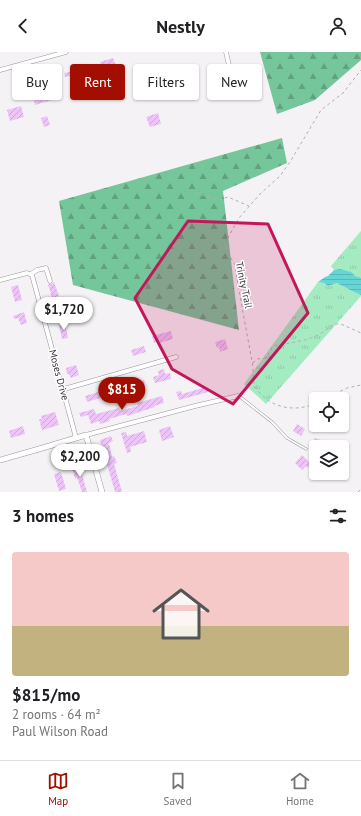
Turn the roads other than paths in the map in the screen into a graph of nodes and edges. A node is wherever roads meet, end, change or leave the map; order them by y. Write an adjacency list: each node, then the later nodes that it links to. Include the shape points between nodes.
1 (66, 52): 4 (street)
2 (226, 52): 3 (street)
3 (229, 64)
4 (0, 70)
5 (31, 274): 6 (street); 7 (street, via 46,268); 9 (street, Moses Drive)
6 (0, 280)
7 (50, 281)
8 (176, 357): 9 (street)
9 (64, 389): 12 (street, Moses Drive)
10 (238, 396): 11 (street); 13 (lane, via 272,422 287,438)
11 (86, 435): 12 (street); 15 (street)
12 (76, 438): 14 (street)
13 (306, 449)
14 (0, 460)
15 (102, 492)

